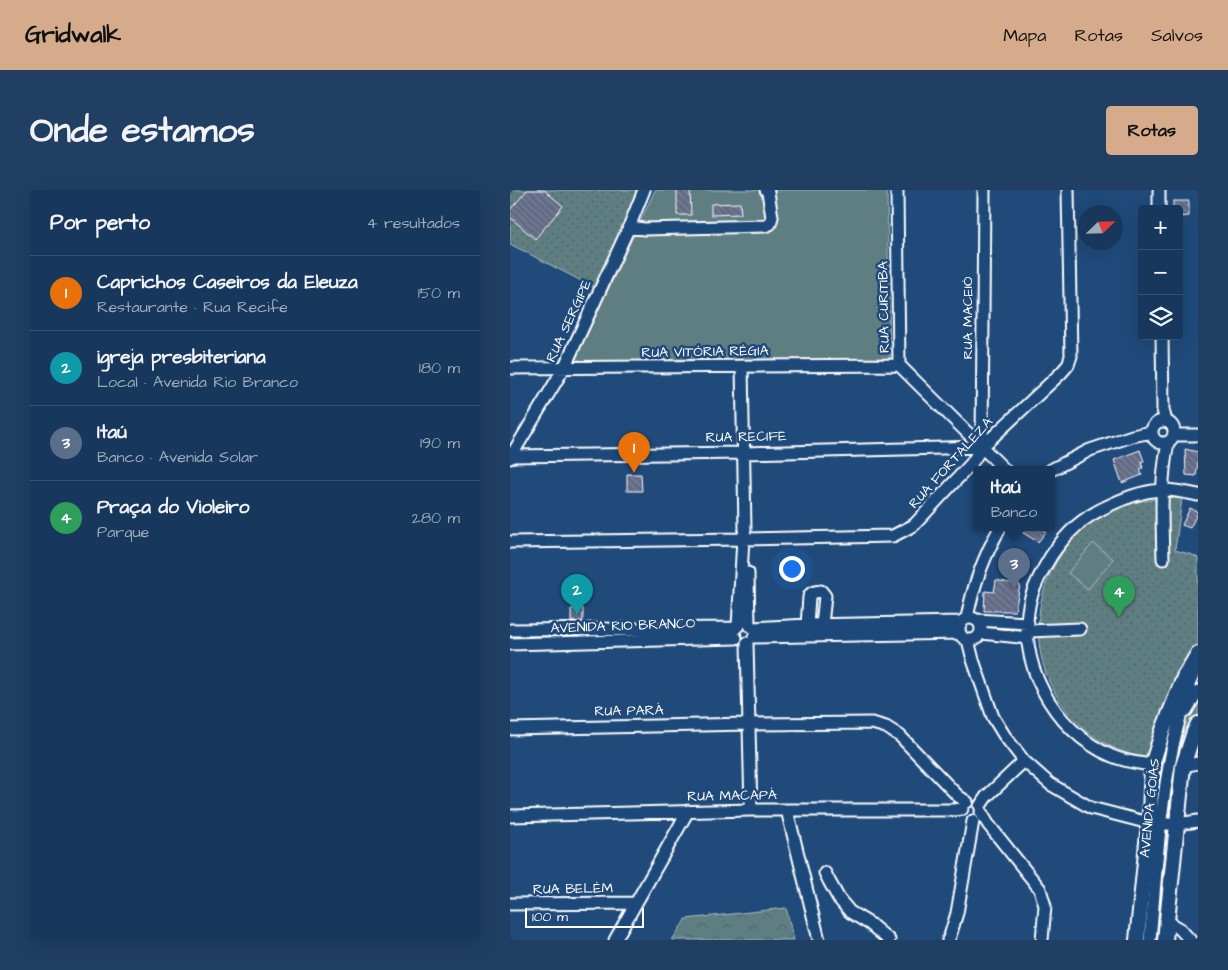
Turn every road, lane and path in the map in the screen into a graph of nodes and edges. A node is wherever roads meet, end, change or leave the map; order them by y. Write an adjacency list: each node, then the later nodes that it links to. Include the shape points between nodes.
1 (644, 190): 8 (street, RUA SERGIPE)
2 (766, 190): 8 (street, via 772,217 770,224 764,226)
3 (897, 190): 10 (street, RUA CURITIBA)
4 (984, 190): 18 (street, RUA MACEIÓ)
5 (1068, 190): 18 (street, RUA FORTALEZA, via 1071,356 1068,365)
6 (1159, 190): 7 (street)
7 (1159, 205)
8 (628, 227): 13 (street, RUA SERGIPE)
9 (1162, 340): 14 (street)
10 (899, 365): 11 (street, RUA VITÓRIA RÉGIA); 18 (street, RUA CURITIBA)
11 (742, 366): 13 (street, RUA VITÓRIA RÉGIA); 19 (street)
12 (510, 368): 13 (street, RUA VITÓRIA RÉGIA)
13 (564, 368): 20 (street, RUA SERGIPE)
14 (1163, 418): 15 (street); 17 (street, via 1174,430)
15 (1152, 432): 17 (street, via 1154,439); 22 (street, via 1090,450)
16 (1198, 435): 17 (street)
17 (1167, 440): 23 (street)
18 (982, 447): 19 (street, RUA RECIFE); 21 (street, RUA CURITIBA); 26 (street, RUA FORTALEZA, via 914,525 893,536)
19 (744, 453): 20 (street, RUA RECIFE); 26 (street)
20 (510, 457)
21 (1001, 466)
22 (1055, 468)
23 (1162, 490): 24 (street); 28 (street); 34 (street, via 1120,500 1098,510 1062,540 1040,574 1031,598)
24 (1198, 495)
25 (998, 531): 31 (street, via 972,593)
26 (746, 536): 27 (street, RUA FORTALEZA); 35 (street)
27 (510, 542)
28 (1163, 559)
29 (822, 625): 30 (street, AVENIDA RIO BRANCO); 30 (street, via 825,596 822,591 813,592 809,597); 31 (street, AVENIDA RIO BRANCO)
30 (808, 626): 35 (street, AVENIDA RIO BRANCO)
31 (967, 627): 34 (street, AVENIDA RIO BRANCO); 34 (street, via 981,626 980,633); 35 (street, AVENIDA RIO BRANCO); 44 (street, via 972,660 993,716)
32 (1080, 629): 34 (street)
33 (510, 630): 35 (street, AVENIDA RIO BRANCO)
34 (1028, 630): 46 (street, via 1033,665 1041,688 1075,733 1111,756)
35 (745, 632): 36 (street, AVENIDA RIO BRANCO); 40 (street)
36 (510, 644)
37 (1198, 654): 46 (main road, AVENIDA GOIÁS, via 1182,682)
38 (1198, 667): 43 (street, via 1187,690)
39 (1198, 691): 43 (street)
40 (749, 724): 42 (street, RUA PARÁ); 48 (street); 50 (street, RUA PARÁ, via 872,723 886,728 900,736)
41 (1198, 724): 47 (main road, AVENIDA GOIÁS)
42 (510, 728)
43 (1176, 733): 54 (street)
44 (1024, 760): 50 (street); 54 (street, via 1050,784 1091,808)
45 (1198, 763): 47 (street)
46 (1152, 765): 54 (main road, AVENIDA GOIÁS)
47 (1183, 766): 55 (main road, AVENIDA GOIÁS)
48 (751, 810): 49 (street, RUA MACAPÁ); 51 (street, RUA MACAPÁ)
49 (787, 810): 50 (street, RUA MACAPÁ); 61 (street)
50 (971, 811): 63 (street, via 957,913); 64 (street, RUA PARÁ, via 1040,889 1045,906)
51 (688, 812): 52 (street, RUA MACAPÁ); 57 (street)
52 (510, 816)
53 (1198, 821): 55 (street)
54 (1154, 824): 55 (street); 65 (main road, AVENIDA GOIÁS); 66 (street)
55 (1177, 824): 59 (main road, AVENIDA GOIÁS)
56 (825, 873): 62 (street, via 850,912)
57 (636, 903): 58 (street, RUA BELÉM); 60 (street)
58 (510, 904)
59 (1167, 921): 67 (main road, AVENIDA GOIÁS); 68 (street)
60 (615, 940)
61 (819, 940)
62 (889, 940)
63 (948, 940)
64 (1042, 940)
65 (1137, 940)
66 (1150, 940)
67 (1165, 940)
68 (1190, 940)

